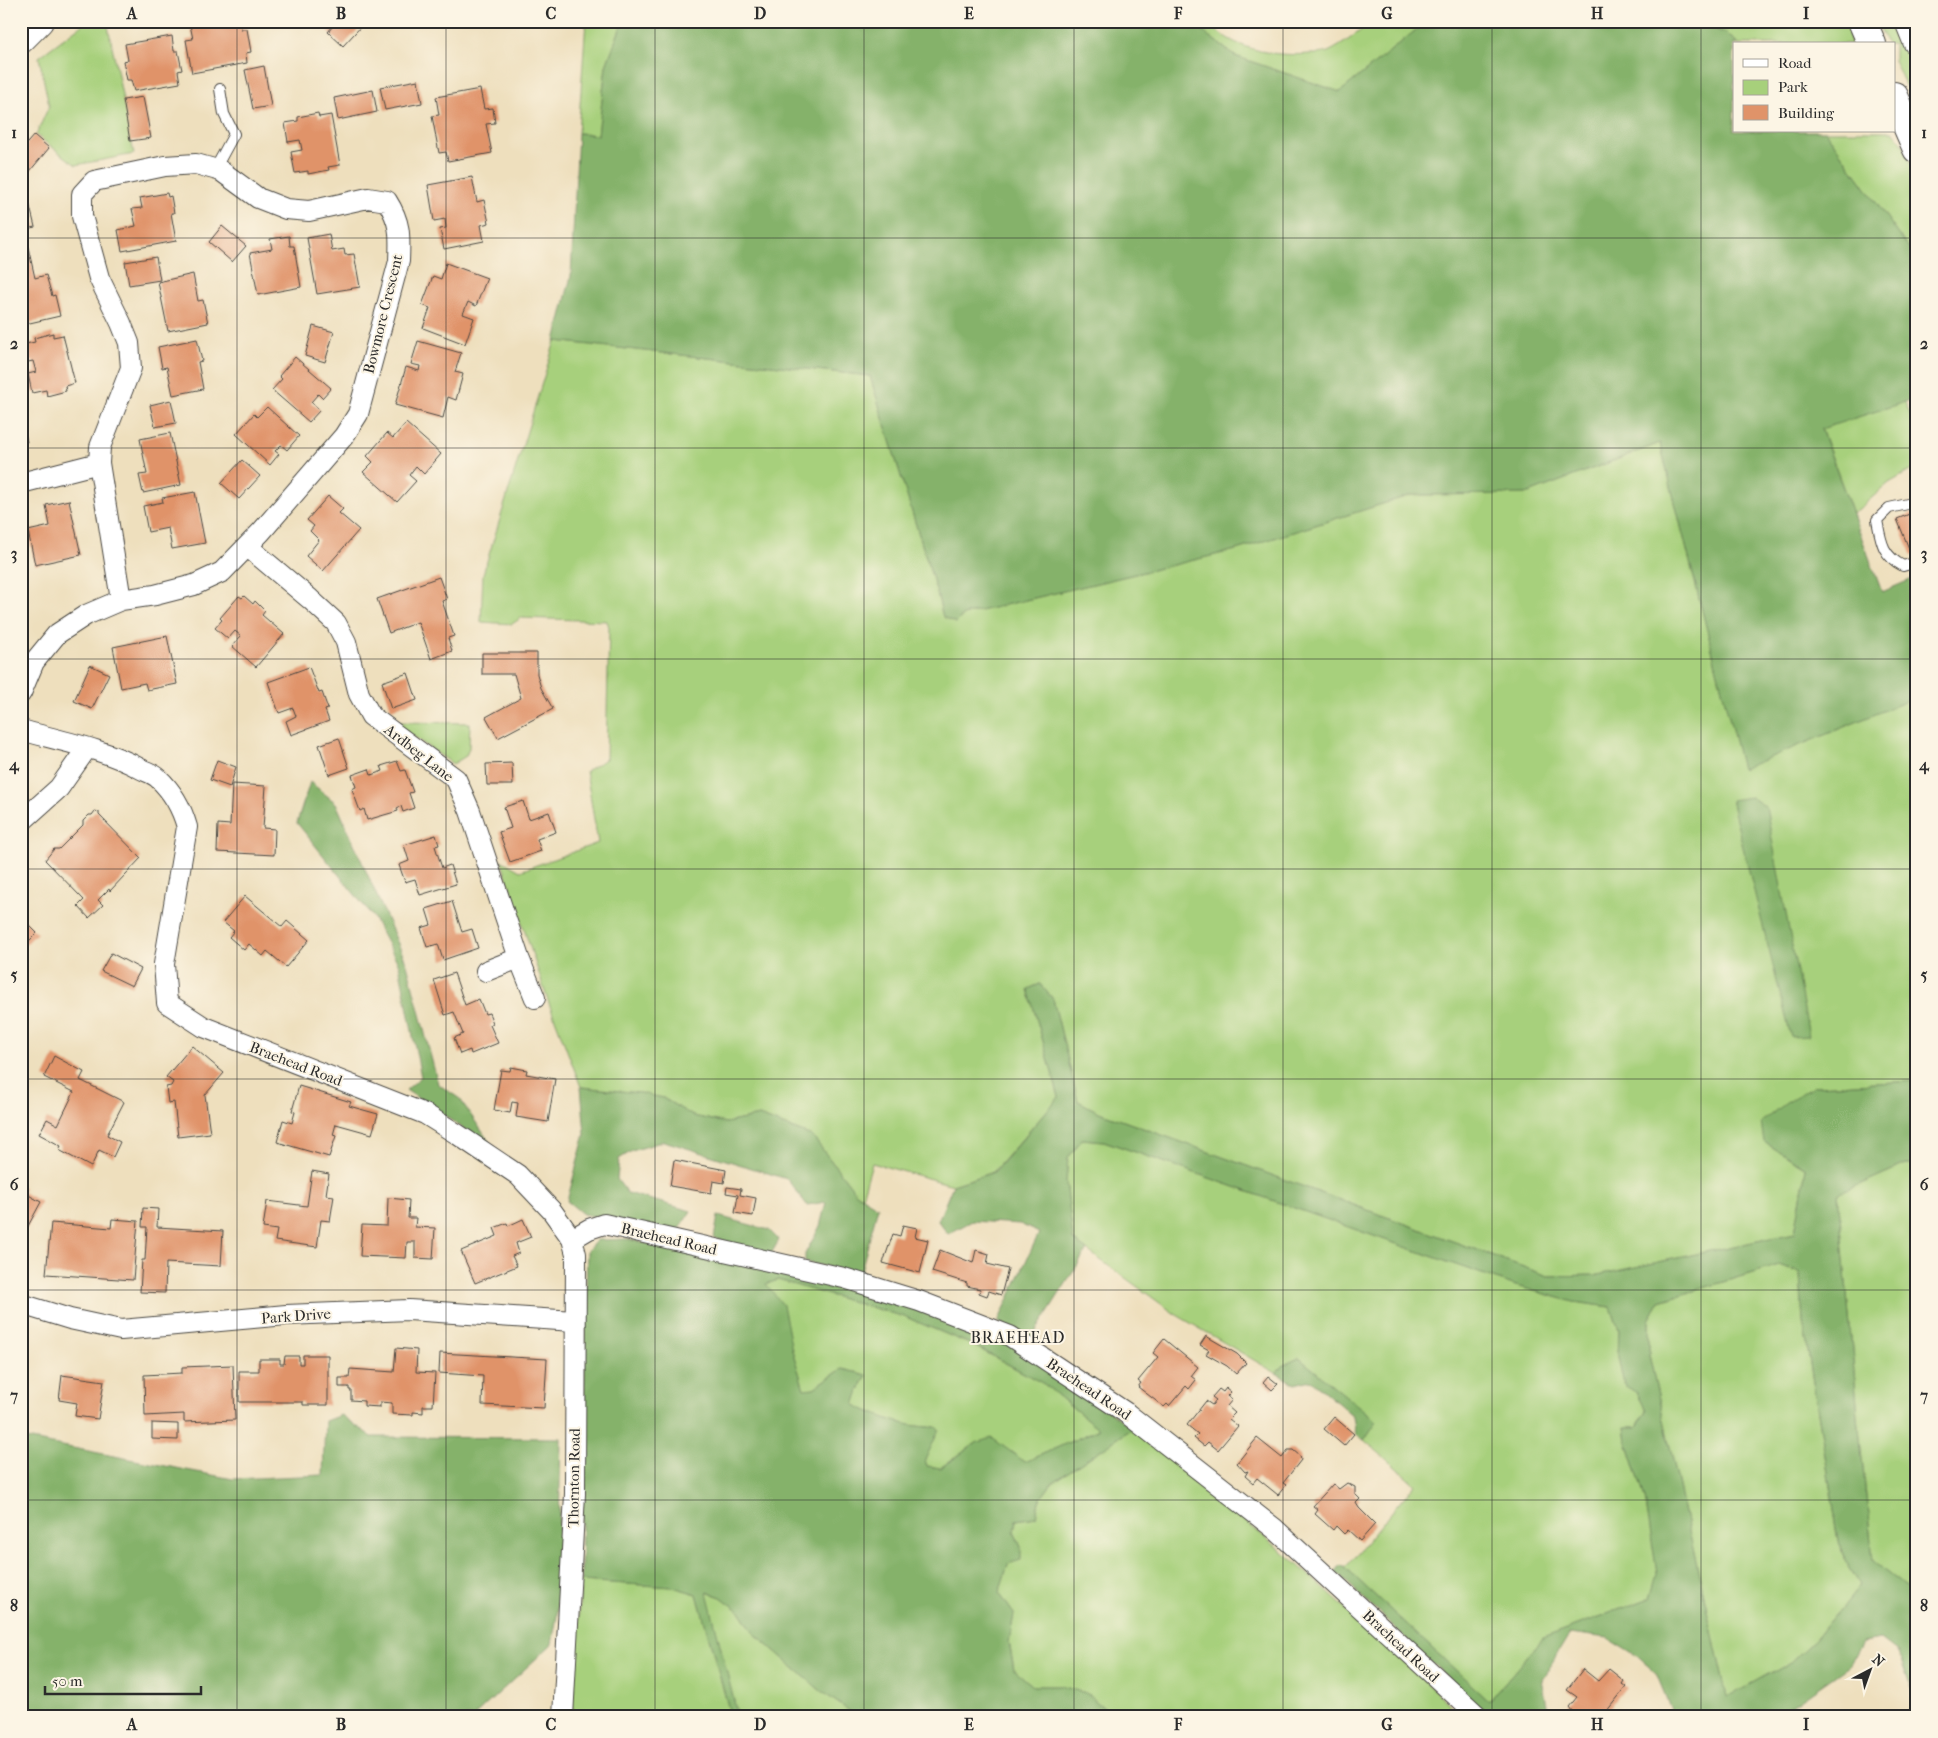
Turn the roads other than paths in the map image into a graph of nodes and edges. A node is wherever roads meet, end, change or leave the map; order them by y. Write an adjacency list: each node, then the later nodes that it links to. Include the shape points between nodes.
1 (39, 21): 4 (main road)
2 (1862, 21): 6 (main road)
3 (1909, 21): 5 (main road)
4 (21, 39)
5 (1917, 41)
6 (1871, 42)
7 (220, 89): 10 (lane, via 224,114 234,134)
8 (1896, 101): 9 (main road)
9 (1917, 148)
10 (215, 169): 11 (street, Bowmore Crescent, via 196,164 165,166 94,181 82,194 82,216 99,278 129,343 131,368 100,447); 14 (street, Bowmore Crescent, via 258,198 286,209 309,211 368,198 387,202 396,215 400,238 400,261 358,414 344,436)
11 (100, 463): 12 (street); 16 (street, Bowmore Crescent)
12 (21, 483)
13 (1917, 502): 15 (lane, via 1889,508 1877,520 1882,548 1894,561 1903,566)
14 (248, 547): 16 (street, Bowmore Crescent, via 222,572 194,585); 21 (street, Ardbeg Lane, via 336,623 346,642 359,694 371,716 456,779 470,811)
15 (1917, 562)
16 (121, 600): 17 (street, Bowmore Crescent, via 86,615 56,634 34,662)
17 (21, 693)
18 (21, 730): 19 (street, Braehead Road)
19 (87, 748): 20 (street, via 59,788); 24 (street, Braehead Road, via 158,778 184,814 187,827 164,964 168,1003 204,1027 425,1114 518,1175 552,1211)
20 (21, 822)
21 (519, 958): 22 (street); 23 (street, Ardbeg Lane)
22 (486, 971)
23 (535, 998)
24 (572, 1239): 26 (street, Thornton Road, via 576,1254); 28 (street, Braehead Road, via 604,1224 844,1278 919,1301 1010,1336 1125,1412 1276,1529)
25 (21, 1304): 26 (street, Park Drive, via 121,1330 286,1315 409,1310)
26 (574, 1321): 27 (street, Thornton Road, via 575,1494)
27 (563, 1717)
28 (1478, 1717)

